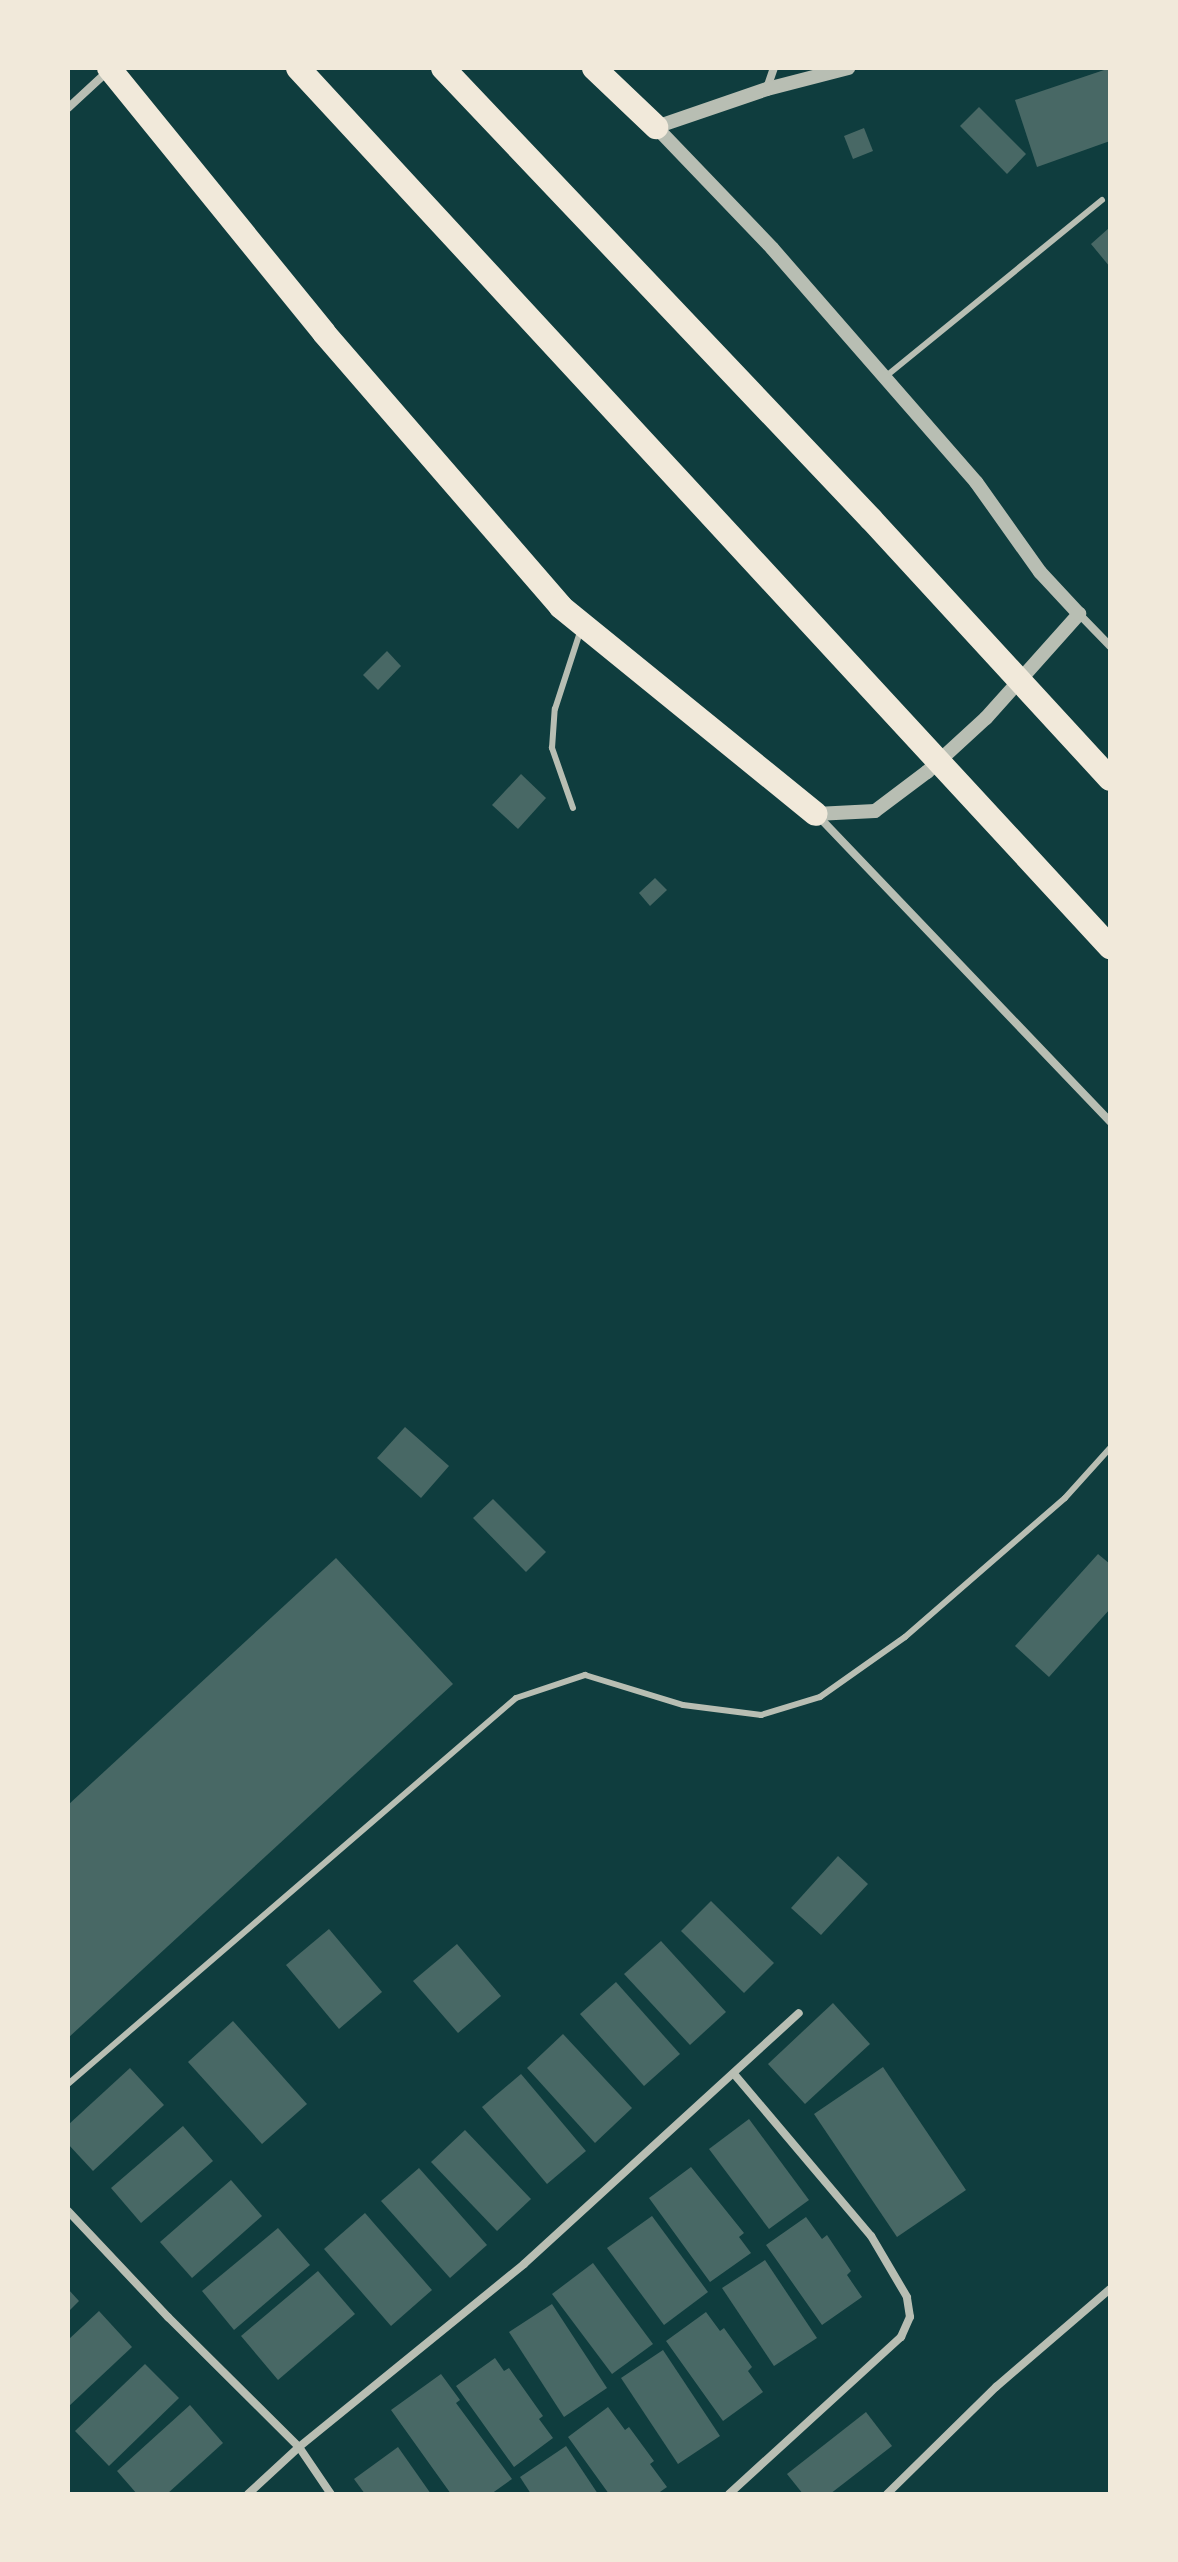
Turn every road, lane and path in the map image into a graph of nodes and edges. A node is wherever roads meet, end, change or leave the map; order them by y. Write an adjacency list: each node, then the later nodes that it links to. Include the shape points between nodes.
1 (298, 68): 18 (highway)
2 (443, 68): 15 (highway)
3 (594, 68): 9 (highway)
4 (774, 68): 7 (street)
5 (848, 68): 7 (street)
6 (109, 69): 8 (street); 13 (highway, via 334,345 561,607)
7 (767, 89): 9 (street)
8 (68, 108)
9 (656, 127): 11 (street)
10 (1102, 200): 11 (lane)
11 (885, 377): 12 (street)
12 (1079, 614): 14 (street); 17 (street, via 986,718 927,772 875,811)
13 (583, 625): 16 (lane, via 555,709 552,748); 17 (highway)
14 (1110, 646)
15 (1110, 779)
16 (573, 808)
17 (816, 814): 19 (street)
18 (1110, 947)
19 (1110, 1122)
20 (1110, 1448): 23 (lane, via 1065,1498 916,1628 820,1697 761,1715 683,1705 585,1675 516,1698)
21 (799, 2013): 22 (street)
22 (734, 2074): 26 (street, via 524,2264); 29 (street, via 871,2236 907,2297 910,2317 901,2337)
23 (68, 2084)
24 (68, 2211): 26 (street)
25 (1110, 2289): 30 (street, via 996,2387)
26 (299, 2447): 27 (street); 28 (street)
27 (248, 2494)
28 (331, 2494)
29 (729, 2494)
30 (887, 2494)

